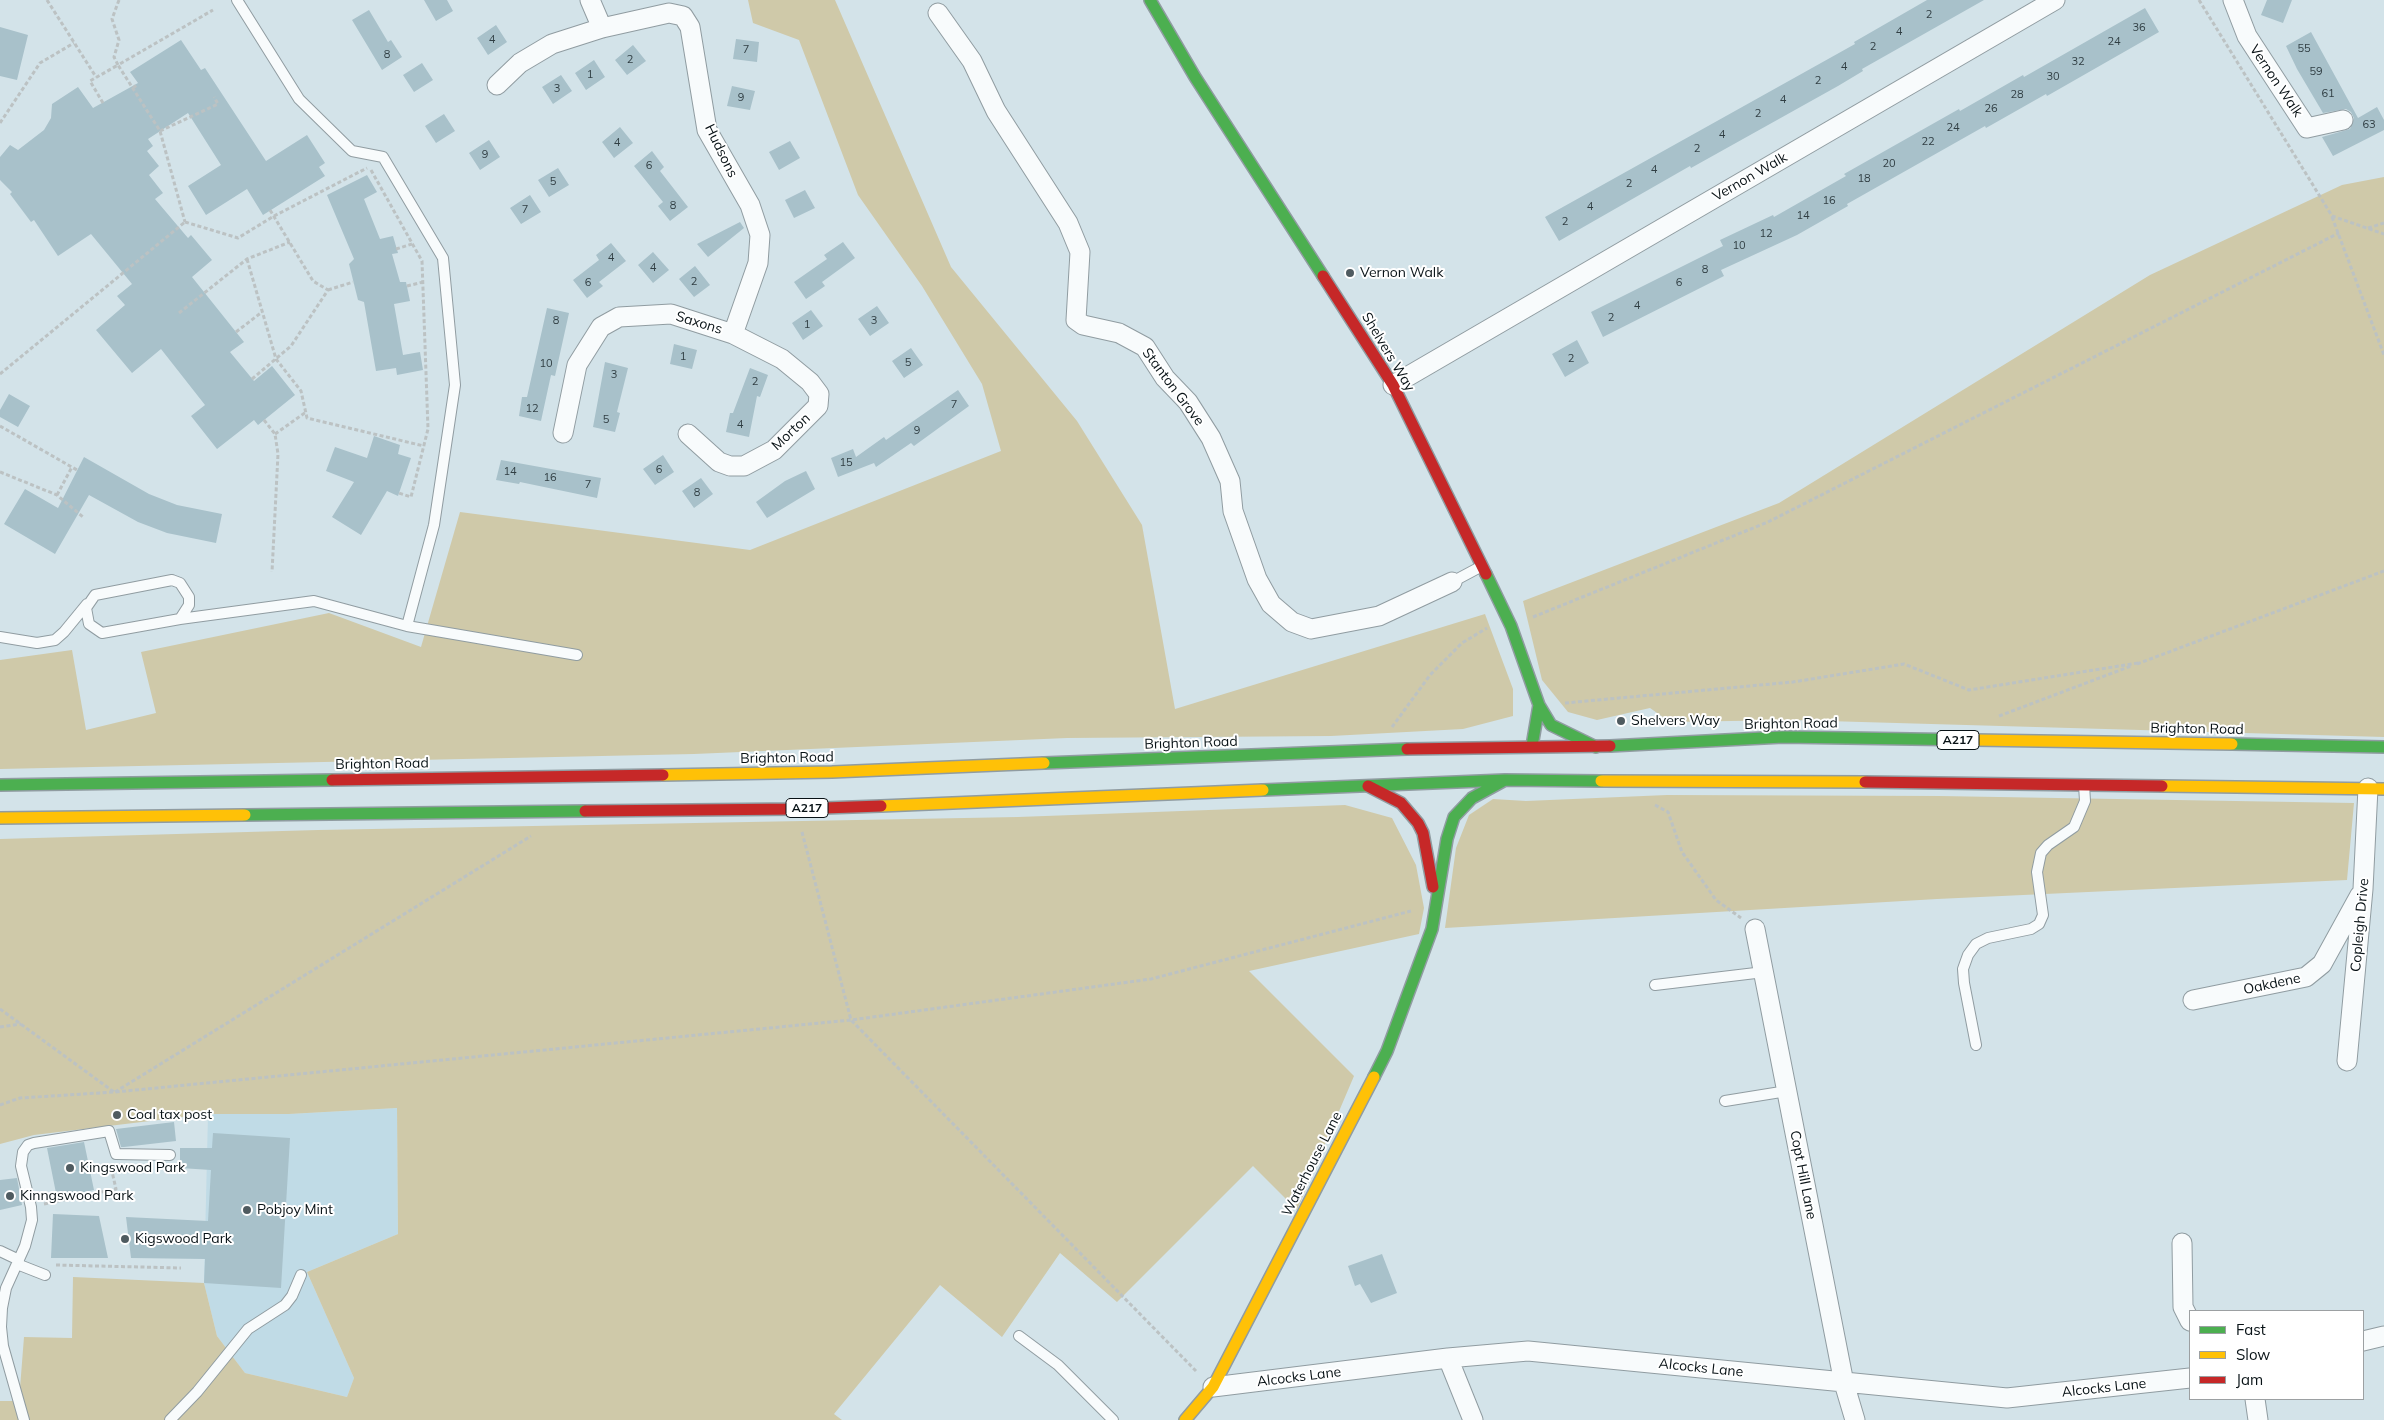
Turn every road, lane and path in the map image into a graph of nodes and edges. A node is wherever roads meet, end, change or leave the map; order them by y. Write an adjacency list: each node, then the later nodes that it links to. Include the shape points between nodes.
1 (47, 0): 11 (path)
2 (120, 0): 12 (path, via 112,19 119,40 114,58)
3 (237, 0): 22 (lane, via 299,99)
4 (590, 0): 10 (street)
5 (2055, 0): 47 (street, Vernon Walk)
6 (2232, 0): 19 (street, Vernon Walk, via 2247,36 2307,128)
7 (1154, 1): 47 (main road, Shelvers Way, via 1195,77)
8 (213, 10): 12 (path)
9 (938, 13): 64 (street, Stanton Grove, via 972,61 996,111 1068,223 1080,252 1076,320 1082,325 1119,333 1145,348 1165,378 1188,402 1211,438 1230,481 1233,511 1257,579 1271,604 1292,622 1311,629 1379,616)
10 (602, 28): 15 (street, Hudsons, via 552,44 520,64); 42 (street, Hudsons, via 669,13 683,16 690,27 707,130 750,205 760,235 758,263)
11 (74, 43): 13 (path); 20 (path, via 40,63)
12 (118, 65): 13 (path); 16 (path)
13 (96, 76): 18 (path, via 90,81)
14 (138, 84): 16 (path)
15 (497, 85)
16 (132, 88): 21 (path)
17 (214, 97): 21 (path, via 218,104)
18 (102, 103)
19 (2343, 120)
20 (0, 123)
21 (160, 131): 27 (path)
22 (352, 151): 23 (path); 68 (lane, via 383,156 443,258 455,385 434,526)
23 (370, 167): 25 (path); 32 (path)
24 (270, 210): 25 (path)
25 (274, 216): 27 (path, via 238,238); 31 (path)
26 (2332, 216): 30 (path)
27 (185, 222): 45 (path)
28 (2384, 223): 29 (path)
29 (2367, 228)
30 (2339, 233): 43 (path); 67 (path, via 1768,522)
31 (290, 242): 34 (path); 38 (path, via 313,280)
32 (412, 244): 33 (path); 36 (path, via 422,261)
33 (396, 248)
34 (247, 259): 39 (path); 40 (path)
35 (353, 282): 38 (path)
36 (423, 282): 37 (path); 54 (path, via 428,429)
37 (407, 286)
38 (328, 290): 44 (path, via 291,346)
39 (262, 312): 41 (path); 44 (path)
40 (179, 313)
41 (236, 332)
42 (734, 334): 51 (street, Saxons, via 671,314 619,317 601,327 577,365); 53 (street, Morton, via 782,359 810,382 819,394 818,406 774,450 744,466 719,462)
43 (2384, 355)
44 (276, 359): 46 (path); 48 (path, via 301,391)
45 (0, 374)
46 (252, 379)
47 (1393, 385): 61 (main road, Shelvers Way)
48 (306, 412): 52 (path); 54 (path, via 307,418)
49 (264, 420): 52 (path)
50 (0, 426): 55 (path)
51 (563, 433)
52 (275, 434): 63 (path, via 278,454)
53 (688, 434)
54 (424, 446): 58 (path, via 411,497)
55 (72, 467): 56 (path); 59 (path)
56 (77, 470)
57 (0, 472): 59 (path)
58 (399, 493)
59 (57, 495): 60 (path)
60 (83, 517)
61 (1483, 566): 64 (lane); 67 (main road, Shelvers Way)
62 (2384, 571): 71 (path)
63 (272, 572)
64 (1452, 582)
65 (89, 601): 66 (lane, via 86,616 89,624 102,633); 66 (lane, via 95,595 172,580 180,584 189,597 189,606); 69 (lane, via 55,640 37,643)
66 (180, 619): 68 (lane, via 314,600)
67 (1509, 621): 72 (main road, Shelvers Way); 77 (path, via 1462,643 1430,674)
68 (407, 626): 70 (lane)
69 (0, 637)
70 (577, 655)
71 (2138, 663): 72 (path, via 1969,690 1904,664 1793,682); 73 (path)
72 (1539, 705): 74 (main road, Shelvers Way); 75 (main road, via 1551,725)
73 (1990, 719)
74 (1532, 746): 75 (main road, Brighton Road / A217); 77 (main road, Brighton Road / A217); 78 (main road)
75 (1596, 747): 76 (main road, Brighton Road / A217, via 1783,737)
76 (2384, 747)
77 (1375, 750): 82 (main road, Brighton Road / A217, via 822,772)
78 (1542, 757)
79 (1565, 768): 81 (main road)
80 (1505, 780): 81 (main road, A217); 84 (main road, A217); 91 (main road, Waterhouse Lane, via 1472,798 1454,817 1447,839)
81 (1612, 781): 83 (main road, A217)
82 (0, 785)
83 (2084, 785): 85 (main road, A217); 100 (lane, via 2085,801 2074,827 2041,853 2038,872 2042,915 2039,924 1988,938 1976,944 1968,956 1963,969 1964,983)
84 (1368, 786): 87 (main road, A217); 91 (main road, Waterhouse Lane, via 1400,803 1418,823 1423,833)
85 (2376, 788): 90 (street, Copleigh Drive)
86 (1652, 803): 92 (path, via 1668,812 1682,852 1716,900)
87 (796, 809): 88 (main road, A217); 97 (path)
88 (0, 818)
89 (538, 832): 103 (path)
90 (2364, 890): 95 (street, Oakdene, via 2322,964 2306,977); 101 (street, Copleigh Drive)
91 (1437, 908): 97 (path, via 1424,908 1151,979); 123 (main road, Waterhouse Lane, via 1387,1051)
92 (1755, 929): 93 (street, Copt Hill Lane)
93 (1764, 972): 94 (lane); 102 (street, Copt Hill Lane)
94 (1655, 985)
95 (2193, 1000)
96 (0, 1009): 98 (path)
97 (851, 1020): 103 (path); 123 (path)
98 (21, 1024): 99 (path); 103 (path)
99 (0, 1027)
100 (1976, 1045)
101 (2347, 1061)
102 (1787, 1091): 104 (lane); 122 (street, Copt Hill Lane)
103 (114, 1092): 105 (path, via 20,1098)
104 (1725, 1101)
105 (0, 1105)
106 (116, 1154): 107 (lane); 108 (path, via 111,1164 116,1189); 108 (lane, via 109,1131 28,1145 23,1152 21,1166)
107 (170, 1155)
108 (31, 1206): 111 (lane, via 29,1234)
109 (2182, 1243): 116 (street, via 2183,1307)
110 (0, 1252): 111 (lane)
111 (18, 1262): 114 (lane); 125 (lane, via 6,1288 1,1327)
112 (54, 1265): 113 (path)
113 (181, 1268)
114 (45, 1275)
115 (301, 1275): 126 (lane, via 285,1305 248,1329)
116 (2189, 1319)
117 (1019, 1336): 127 (lane, via 1058,1366)
118 (2384, 1336): 119 (street)
119 (2364, 1341)
120 (1448, 1358): 122 (street, Alcocks Lane, via 1528,1351); 123 (street, Alcocks Lane); 129 (street)
121 (2189, 1378): 122 (street, Alcocks Lane, via 2007,1398)
122 (1844, 1383): 130 (street, Copt Hill Lane)
123 (1213, 1388): 128 (main road, Waterhouse Lane)
124 (2255, 1400): 131 (street)
125 (24, 1420)
126 (170, 1420)
127 (1112, 1420)
128 (1185, 1420)
129 (1473, 1420)
130 (1856, 1420)
131 (2258, 1420)

